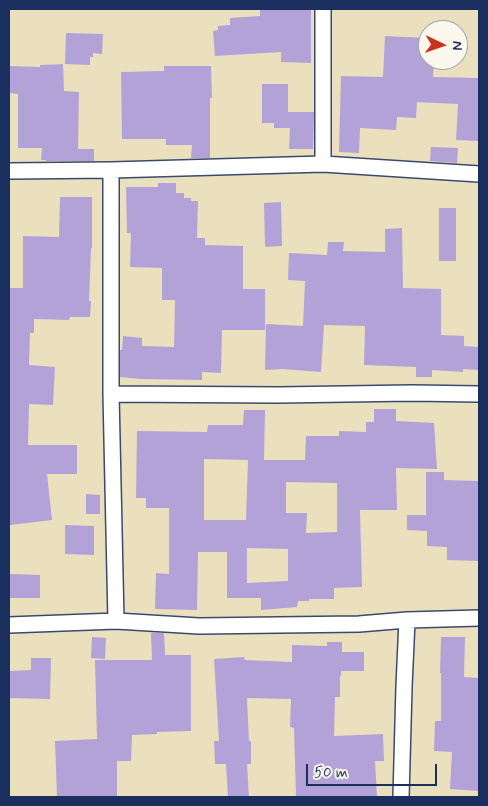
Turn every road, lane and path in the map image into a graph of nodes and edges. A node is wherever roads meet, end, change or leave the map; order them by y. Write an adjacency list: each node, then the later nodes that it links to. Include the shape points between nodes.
1 (323, 9): 2 (street)
2 (323, 164): 3 (street); 5 (street)
3 (110, 170): 4 (street); 6 (street)
4 (9, 171)
5 (479, 174)
6 (111, 394): 7 (street); 10 (street)
7 (479, 394)
8 (479, 618): 9 (street)
9 (407, 620): 10 (street, via 358,624 199,626); 12 (street)
10 (116, 621): 11 (street)
11 (9, 625)
12 (401, 797)

